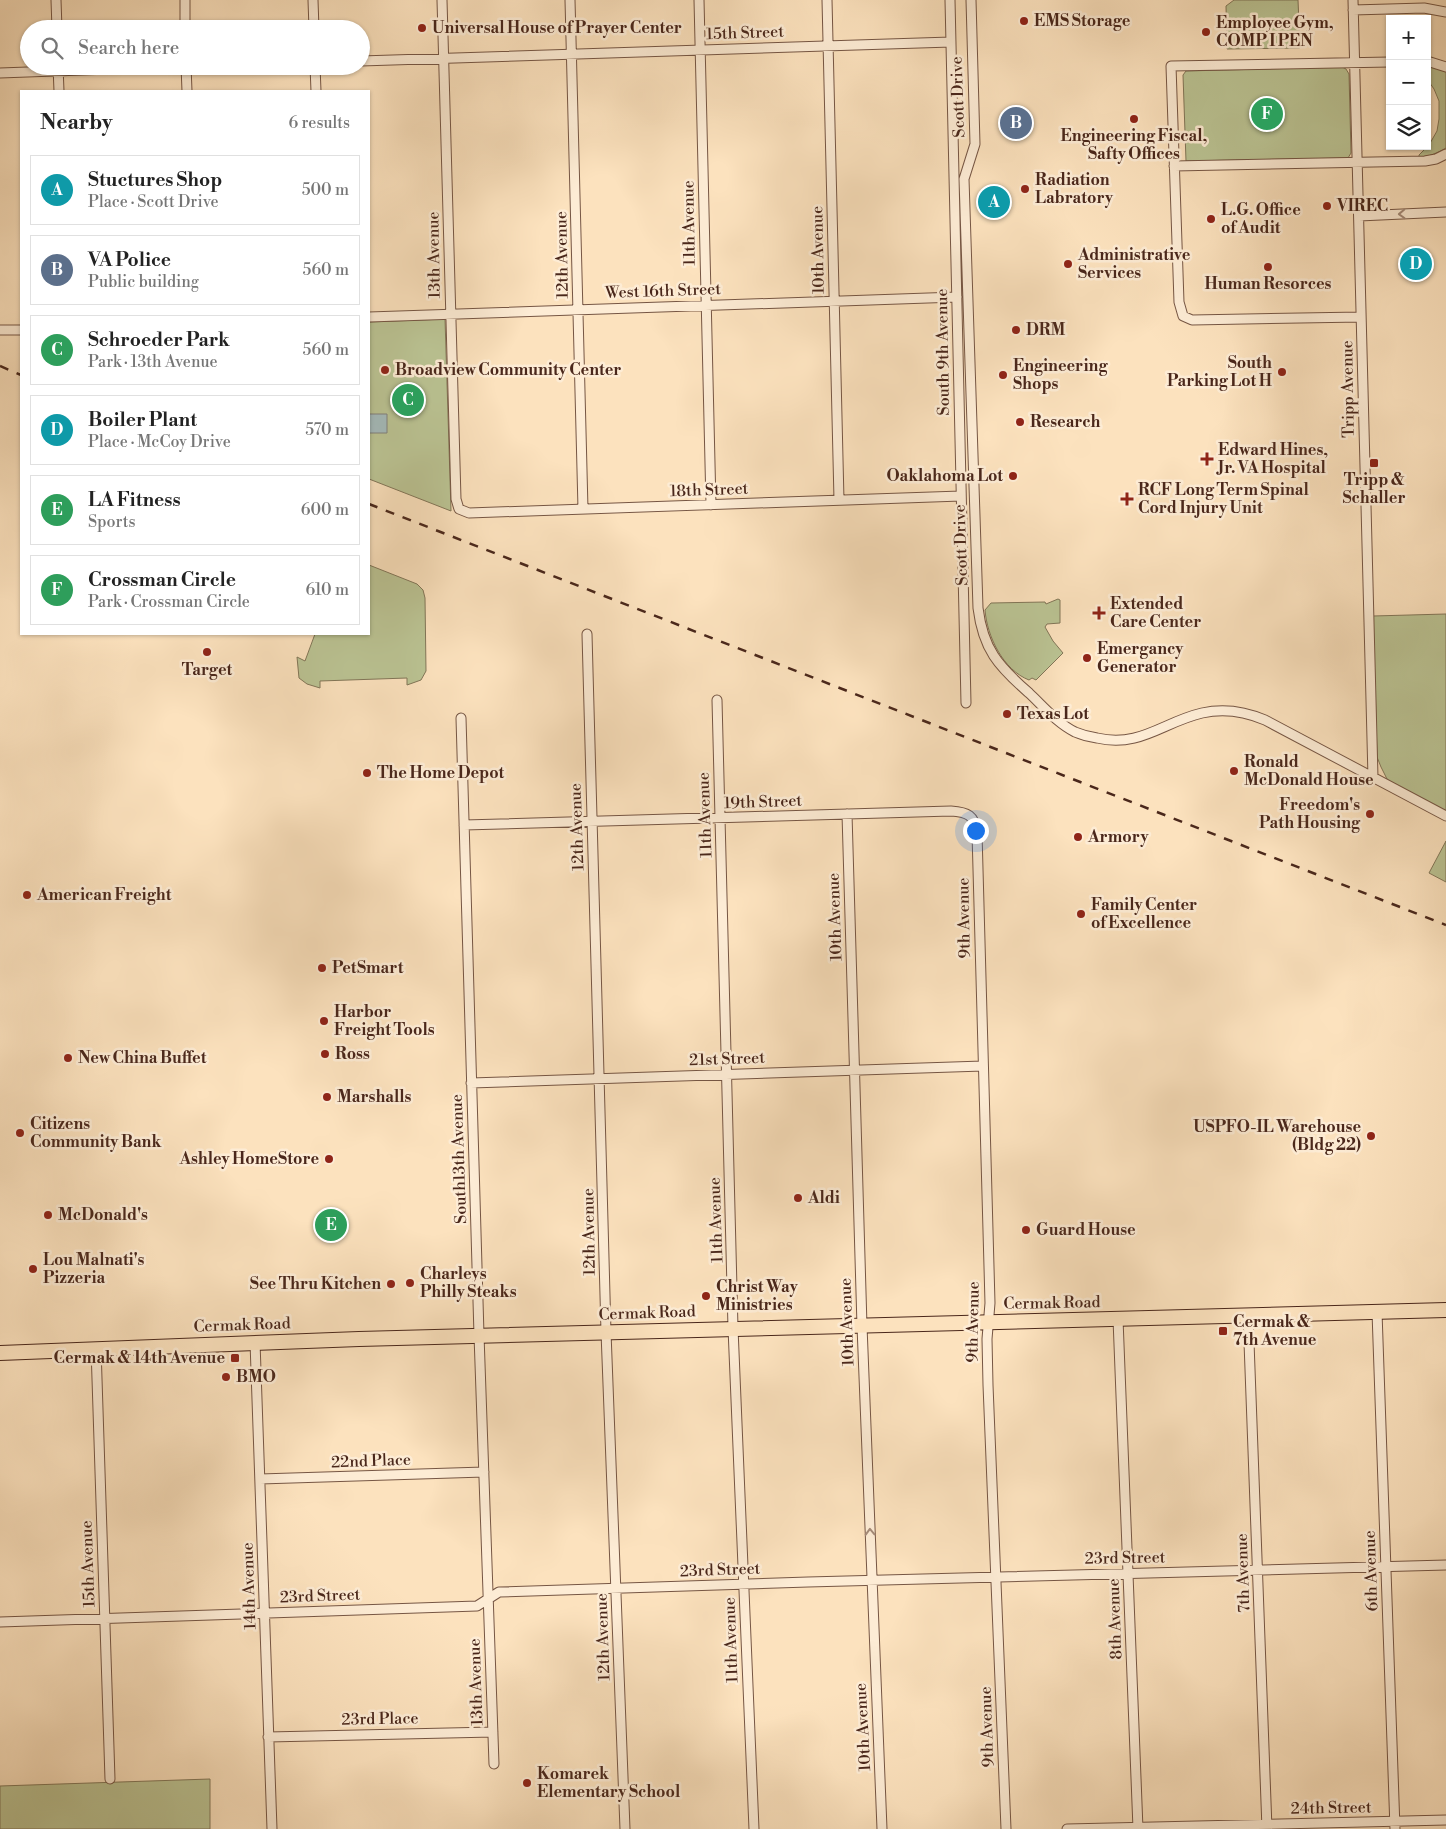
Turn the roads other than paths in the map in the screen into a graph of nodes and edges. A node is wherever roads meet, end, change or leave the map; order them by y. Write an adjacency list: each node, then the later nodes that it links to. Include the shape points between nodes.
1 (56, 0): 13 (street)
2 (185, 0): 14 (street)
3 (313, 0): 15 (street)
4 (442, 0): 20 (street, 13th Avenue)
5 (570, 0): 19 (street, 12th Avenue)
6 (699, 0): 18 (street, 11th Avenue)
7 (826, 0): 17 (street, 10th Avenue)
8 (950, 0): 16 (street, South 9th Avenue)
9 (971, 0): 57 (street, Scott Drive, via 975,144 964,179 978,608 984,638 992,655 1009,676 1059,720 1086,736 1127,740 1202,713 1242,712 1265,720)
10 (1353, 0): 11 (street, Tripp Avenue)
11 (1353, 10): 12 (street, via 1424,8); 24 (street, Tripp Avenue)
12 (1446, 12)
13 (57, 20)
14 (185, 20)
15 (314, 20)
16 (950, 42): 17 (street, 15th Street); 39 (street, South 9th Avenue)
17 (828, 46): 18 (street, 15th Street); 40 (street, 10th Avenue)
18 (700, 50): 19 (street, 15th Street); 41 (street, 11th Avenue)
19 (572, 54): 20 (street, 15th Street); 42 (street, 12th Avenue)
20 (444, 59): 21 (street, 15th Street); 43 (street, 13th Avenue)
21 (370, 61)
22 (1386, 62): 24 (street)
23 (1431, 62): 25 (street)
24 (1355, 63): 35 (street, Tripp Avenue); 36 (street, via 1171,66)
25 (1446, 66)
26 (20, 72): 27 (street)
27 (0, 73)
28 (58, 75): 31 (street)
29 (186, 75): 32 (street)
30 (315, 75): 33 (street)
31 (59, 90)
32 (187, 90)
33 (316, 90)
34 (1446, 154): 35 (street, via 1425,161)
35 (1357, 162): 36 (street); 38 (street, Tripp Avenue)
36 (1174, 166): 45 (street, via 1179,307 1183,316 1192,320)
37 (1446, 212): 38 (street, one-way to 38)
38 (1359, 216): 45 (street, Tripp Avenue)
39 (957, 297): 40 (street, West 16th Street); 48 (street, South 9th Avenue)
40 (834, 301): 41 (street, West 16th Street); 49 (street, 10th Avenue)
41 (706, 305): 42 (street, West 16th Street); 50 (street, 11th Avenue)
42 (578, 309): 43 (street, West 16th Street); 52 (street, 12th Avenue)
43 (450, 313): 44 (street, West 16th Street); 51 (street, 13th Avenue, via 456,499)
44 (370, 317)
45 (1361, 317): 57 (street, Tripp Avenue)
46 (0, 330): 47 (street)
47 (20, 330)
48 (961, 496): 49 (street, 18th Street); 55 (street, South 9th Avenue)
49 (839, 500): 50 (street, 18th Street)
50 (712, 505): 52 (street, 18th Street)
51 (459, 509): 52 (street, 18th Street, via 469,513)
52 (583, 509)
53 (587, 634): 62 (street, 12th Avenue)
54 (717, 700): 61 (street, 11th Avenue)
55 (966, 703)
56 (461, 718): 63 (street, South13th Avenue)
57 (1372, 778): 59 (street, Scott Drive)
58 (847, 814): 60 (street, 19th Street, via 951,811); 61 (street, 19th Street); 65 (street, 10th Avenue)
59 (1446, 816)
60 (972, 817): 64 (street, 9th Avenue, via 977,833)
61 (720, 818): 62 (street, 19th Street); 66 (street, 11th Avenue)
62 (592, 821): 63 (street, 19th Street); 67 (street, 12th Avenue)
63 (464, 825): 68 (street, South13th Avenue)
64 (983, 1066): 65 (street, 21st Street); 73 (street, 9th Avenue)
65 (855, 1070): 66 (street, 21st Street); 74 (street, 10th Avenue)
66 (727, 1074): 67 (street, 21st Street); 75 (street, 11th Avenue)
67 (600, 1078): 68 (street, 21st Street); 76 (street, 12th Avenue)
68 (471, 1082): 77 (street, South13th Avenue)
69 (1446, 1310): 70 (main road, Cermak Road)
70 (1377, 1312): 71 (main road, Cermak Road); 84 (street, 6th Avenue)
71 (1248, 1315): 72 (main road, Cermak Road); 85 (street, 7th Avenue)
72 (1118, 1319): 73 (main road, Cermak Road); 86 (street, 8th Avenue)
73 (988, 1322): 74 (main road, Cermak Road); 87 (street, 9th Avenue)
74 (862, 1326): 75 (main road, Cermak Road); 88 (street, 10th Avenue, one-way to 74)
75 (733, 1328): 76 (main road, Cermak Road); 89 (street, 11th Avenue)
76 (606, 1332): 77 (main road, Cermak Road); 90 (street, 12th Avenue)
77 (479, 1336): 78 (main road, Cermak Road); 81 (street, South13th Avenue)
78 (255, 1342): 79 (main road, Cermak Road); 82 (street, 14th Avenue)
79 (96, 1348): 80 (main road, Cermak Road); 93 (street, 15th Avenue)
80 (0, 1353)
81 (484, 1472): 82 (street, 22nd Place); 91 (street, South13th Avenue)
82 (260, 1479): 92 (street, 14th Avenue)
83 (1446, 1566): 84 (street, 23rd Street)
84 (1386, 1567): 85 (street, 23rd Street); 100 (street, 6th Avenue)
85 (1258, 1571): 86 (street, 23rd Street); 101 (street, 7th Avenue)
86 (1128, 1573): 87 (street, 23rd Street); 102 (street, 8th Avenue)
87 (996, 1576): 88 (street, 23rd Street); 107 (street, 9th Avenue)
88 (871, 1581): 89 (street, 23rd Street); 106 (street, 10th Avenue)
89 (744, 1584): 90 (street, 23rd Street); 105 (street, 11th Avenue)
90 (616, 1589): 91 (street, 23rd Street, via 499,1592); 104 (street, 12th Avenue)
91 (488, 1599): 92 (street, 23rd Street, via 477,1606); 95 (street, 13th Avenue)
92 (264, 1613): 93 (street, 23rd Street); 96 (street, 14th Avenue)
93 (104, 1618): 94 (street, 23rd Street); 98 (street, 15th Avenue)
94 (0, 1622)
95 (493, 1732): 96 (street, 23rd Place); 97 (street, 13th Avenue)
96 (268, 1737): 103 (street, 14th Avenue)
97 (494, 1764)
98 (110, 1779)
99 (1446, 1820): 100 (street, 24th Street)
100 (1395, 1825): 101 (street, 24th Street)
101 (1267, 1827): 102 (street, 24th Street)
102 (1138, 1828): 108 (street, 24th Street)
103 (272, 1829)
104 (625, 1829)
105 (754, 1829)
106 (882, 1829)
107 (1006, 1829)
108 (1067, 1829)

